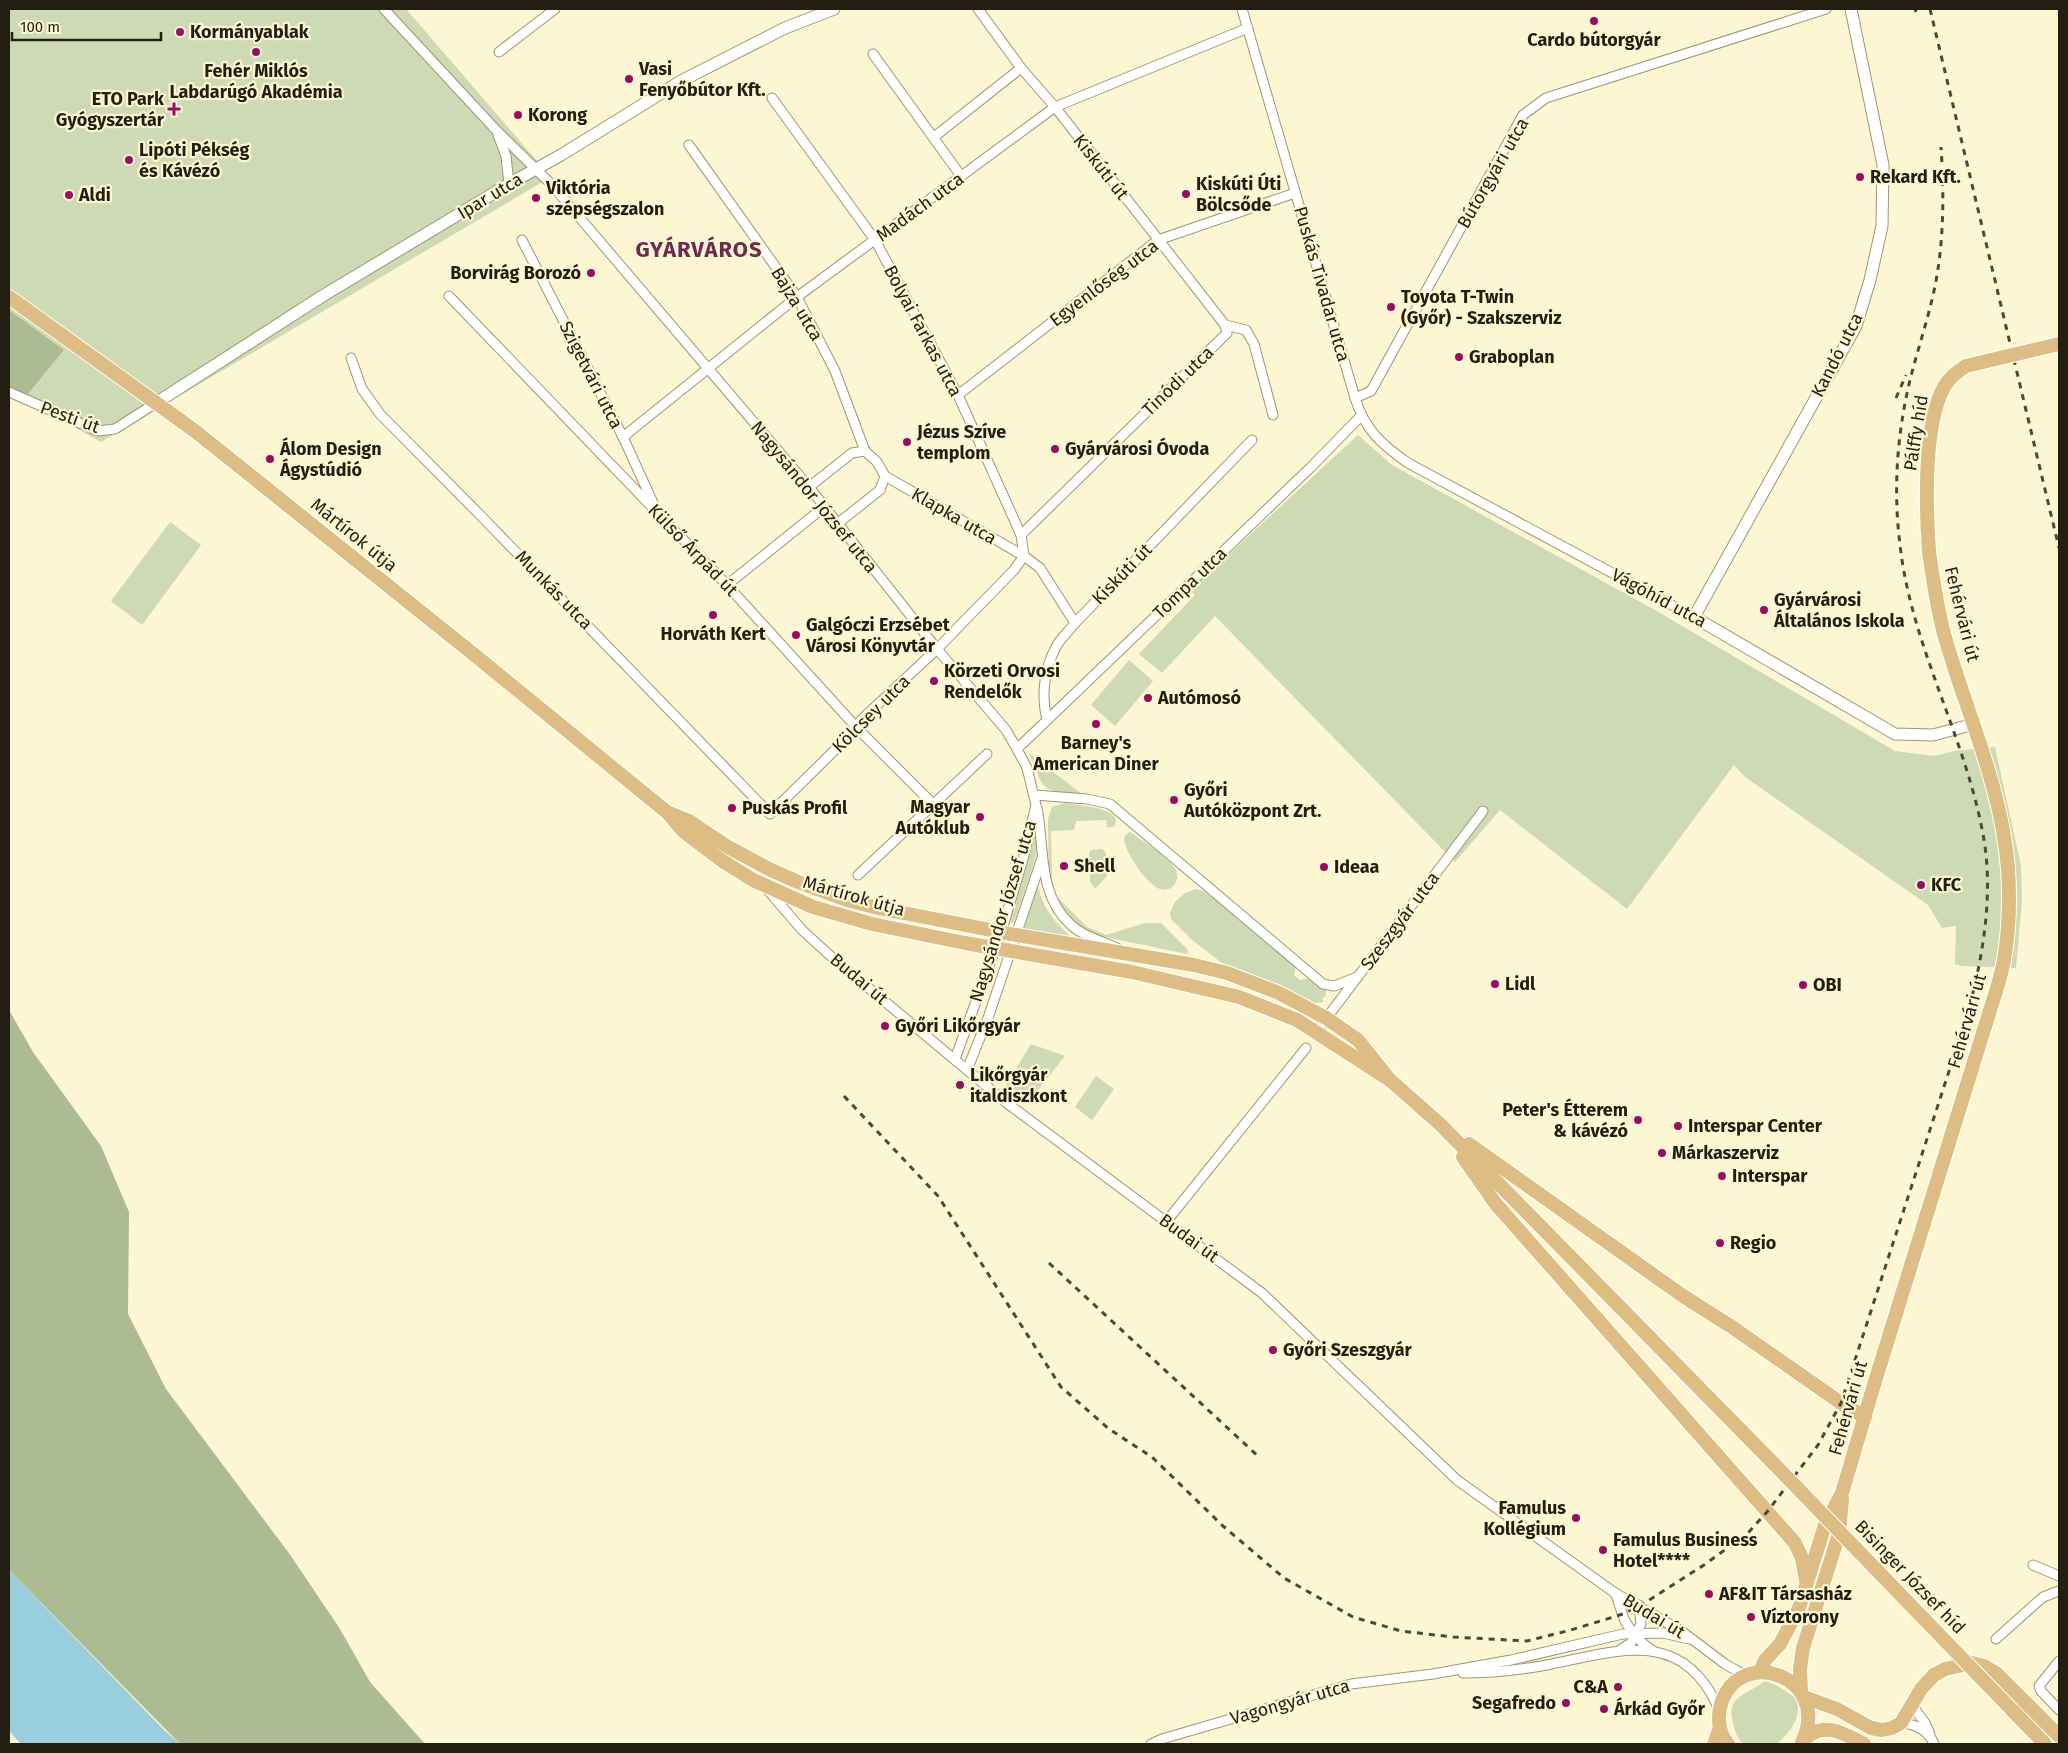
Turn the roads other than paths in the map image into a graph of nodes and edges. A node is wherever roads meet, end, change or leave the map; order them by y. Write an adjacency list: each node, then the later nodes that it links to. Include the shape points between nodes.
1 (384, 9): 14 (street, Nagysándor József utca)
2 (555, 9): 9 (street)
3 (834, 9): 17 (street, Ipar utca, via 785,28 681,81)
4 (978, 9): 11 (street, Kiskúti út)
5 (1242, 9): 8 (street, Puskás Tivadar utca)
6 (1826, 9): 33 (street, Bútorgyári utca, via 1546,98 1523,115 1371,391)
7 (1851, 9): 49 (street, Kandó utca, via 1883,165 1882,226 1870,280 1856,326)
8 (1248, 28): 13 (street, Madách utca); 20 (street, Puskás Tivadar utca)
9 (499, 52)
10 (873, 54): 15 (street)
11 (1021, 68): 13 (street, Kiskúti út); 15 (street)
12 (772, 98): 22 (street, Bolyai Farkas utca)
13 (1055, 107): 18 (street, Madách utca); 23 (street, Kiskúti út)
14 (496, 130): 17 (street, Nagysándor József utca); 19 (street, via 506,156)
15 (934, 137): 18 (street)
16 (689, 145): 25 (street, Bajza utca)
17 (535, 170): 19 (street, Ipar utca); 30 (street, Nagysándor József utca, via 552,184)
18 (961, 176): 22 (street, Madách utca)
19 (509, 184): 34 (street, Ipar utca, via 324,295)
20 (1295, 194): 23 (street, Egyenlőség utca); 33 (street, Puskás Tivadar utca)
21 (522, 240): 37 (street, Szigetvári utca)
22 (875, 240): 25 (street, Madách utca); 32 (street, Bolyai Farkas utca)
23 (1158, 240): 27 (street, Kiskúti út); 32 (street, Egyenlőség utca)
24 (449, 296): 43 (street, Külső Árpád út)
25 (797, 296): 30 (street, Madách utca); 39 (street, Bajza utca, via 835,371)
26 (9, 297): 34 (main road, Mártírok útja)
27 (1226, 329): 35 (street, via 1246,330 1254,344); 45 (street, Tinódi utca)
28 (2059, 344): 46 (main road, Pálffy híd, bridge, via 1966,366 1943,388 1932,428 1928,462 1926,508)
29 (351, 358): 62 (street, Munkás utca, via 362,389 380,414)
30 (708, 369): 37 (street, Madách utca); 41 (street, Nagysándor József utca)
31 (9, 392): 34 (street, Pesti út, via 98,431 115,429)
32 (958, 395): 45 (street, Bolyai Farkas utca)
33 (1355, 398): 36 (street, Puskás Tivadar utca)
34 (156, 402): 61 (main road, Mártírok útja)
35 (1273, 415)
36 (1361, 416): 49 (street, Vágóhíd utca, via 1385,446 1408,464); 52 (street, Tompa utca)
37 (623, 437): 43 (street, Szigetvári utca)
38 (1252, 440): 50 (street, Kiskúti út)
39 (865, 451): 40 (street); 41 (street, via 852,453)
40 (885, 476): 44 (street, via 880,490); 47 (street, Klapka utca)
41 (809, 487): 42 (street, Nagysándor József utca)
42 (824, 507): 44 (street, Nagysándor József utca); 48 (street)
43 (657, 512): 48 (street, Külső Árpád út)
44 (837, 524): 51 (street, Nagysándor József utca)
45 (1021, 534): 47 (street, Bolyai Farkas utca)
46 (1929, 552): 53 (main road, Fehérvári út, via 1944,635)
47 (1024, 556): 50 (street, via 1040,568); 51 (street, Kölcsey utca)
48 (727, 585): 54 (street, Külső Árpád út)
49 (1694, 617): 53 (street, Vágóhíd utca, via 1895,734 1933,735)
50 (1075, 623): 52 (street, via 1055,648 1046,675 1042,702)
51 (937, 649): 54 (street, Kölcsey utca, via 861,720); 55 (street, Nagysándor József utca, via 1006,730)
52 (1047, 719): 55 (street, Tompa utca)
53 (1974, 724): 80 (main road, Fehérvári út, via 1998,808 2008,867 2004,960)
54 (857, 728): 58 (street, Külső Árpád út); 62 (street, Kölcsey utca)
55 (1017, 749): 57 (street, Nagysándor József utca, via 1027,768)
56 (987, 754): 58 (street)
57 (1034, 795): 59 (street, Nagysándor József utca); 71 (street, via 1087,798 1110,804 1317,979 1334,986)
58 (934, 805): 64 (street)
59 (1036, 805): 63 (street, via 1042,832); 66 (street, Nagysándor József utca)
60 (1483, 810): 71 (street, Szeszgyár utca)
61 (668, 813): 65 (main road, Mártírok útja, via 683,831 713,854); 66 (main road, Mártírok útja, via 689,821 771,870 820,891 878,908)
62 (770, 814)
63 (1042, 858): 67 (street); 70 (street, via 1049,894 1070,924)
64 (858, 874)
65 (762, 884): 68 (main road, Mártírok útja, via 813,906 872,924); 75 (street, Budai út, via 802,930 835,960)
66 (1001, 932): 67 (main road, Mártírok útja); 68 (street, Nagysándor József utca)
67 (1016, 935): 69 (street); 70 (main road, Mártírok útja)
68 (995, 948): 69 (main road, Mártírok útja); 75 (street, Nagysándor József utca)
69 (1011, 951): 73 (main road, Mártírok útja, via 1132,972 1221,992 1276,1010); 76 (street)
70 (1136, 956): 72 (main road, Mártírok útja, via 1227,973 1279,993)
71 (1358, 977): 72 (street, Szeszgyár utca)
72 (1326, 1018): 73 (street, Szeszgyár utca); 77 (main road, Mártírok útja, via 1358,1040)
73 (1316, 1032): 77 (main road, Mártírok útja)
74 (1306, 1048): 79 (street)
75 (955, 1059): 76 (street, Budai út)
76 (967, 1070): 79 (street, Budai út, via 1027,1119)
77 (1390, 1080): 78 (main road)
78 (1441, 1126): 80 (main road, via 1683,1296); 84 (main road, via 1495,1203 1795,1543); 112 (main road, Bisinger József híd, bridge)
79 (1166, 1222): 86 (street, Budai út, via 1262,1293 1457,1480)
80 (1865, 1417): 81 (main road, Fehérvári út)
81 (1842, 1493): 84 (main road, Fehérvári út, via 1825,1525); 99 (main road, Fehérvári út, via 1839,1534 1802,1656)
82 (2033, 1565): 83 (street)
83 (2059, 1576)
84 (1807, 1582): 98 (main road, Fehérvári út, via 1793,1622 1780,1644)
85 (2059, 1591): 92 (street, via 2044,1597)
86 (1615, 1593): 87 (street, Budai út); 88 (street, Budai út)
87 (1639, 1605): 89 (street, via 1641,1624); 91 (street, Budai út)
88 (1623, 1617): 89 (street, Budai út); 90 (street, Budai út)
89 (1635, 1633): 90 (street, Vagongyár utca); 91 (street, Budai út, via 1663,1633); 94 (street, via 1628,1645); 95 (street, via 1645,1646)
90 (1611, 1637): 97 (street, Vagongyár utca, via 1534,1656)
91 (1692, 1640): 98 (street, Budai út, via 1725,1664)
92 (1996, 1640)
93 (1638, 1650): 94 (street, Vagongyár utca); 95 (street, Budai út)
94 (1615, 1651): 97 (street, Vagongyár utca, via 1504,1672)
95 (1654, 1651): 101 (street, Budai út, via 1671,1656 1703,1678)
96 (2059, 1661): 102 (street, via 2039,1686)
97 (1433, 1674): 108 (street, Vagongyár utca, via 1351,1684)
98 (1753, 1674): 99 (main road, via 1769,1672 1787,1678); 101 (main road, Fehérvári út, via 1729,1689)
99 (1803, 1694): 103 (main road, via 1871,1728 1882,1730); 107 (main road, Fehérvári út, via 1809,1723)
100 (1911, 1704): 103 (main road); 105 (main road, via 1934,1675 1972,1663 1997,1674); 106 (street)
101 (1720, 1709): 104 (main road)
102 (2059, 1710)
103 (1900, 1723): 106 (street, via 1914,1724)
104 (1720, 1727): 109 (main road); 110 (main road)
105 (2059, 1736)
106 (1932, 1740)
107 (1802, 1742): 111 (main road, via 1813,1731 1824,1729 1850,1736)
108 (1151, 1744)
109 (1714, 1744)
110 (1728, 1744)
111 (1864, 1744)
112 (2045, 1744)

